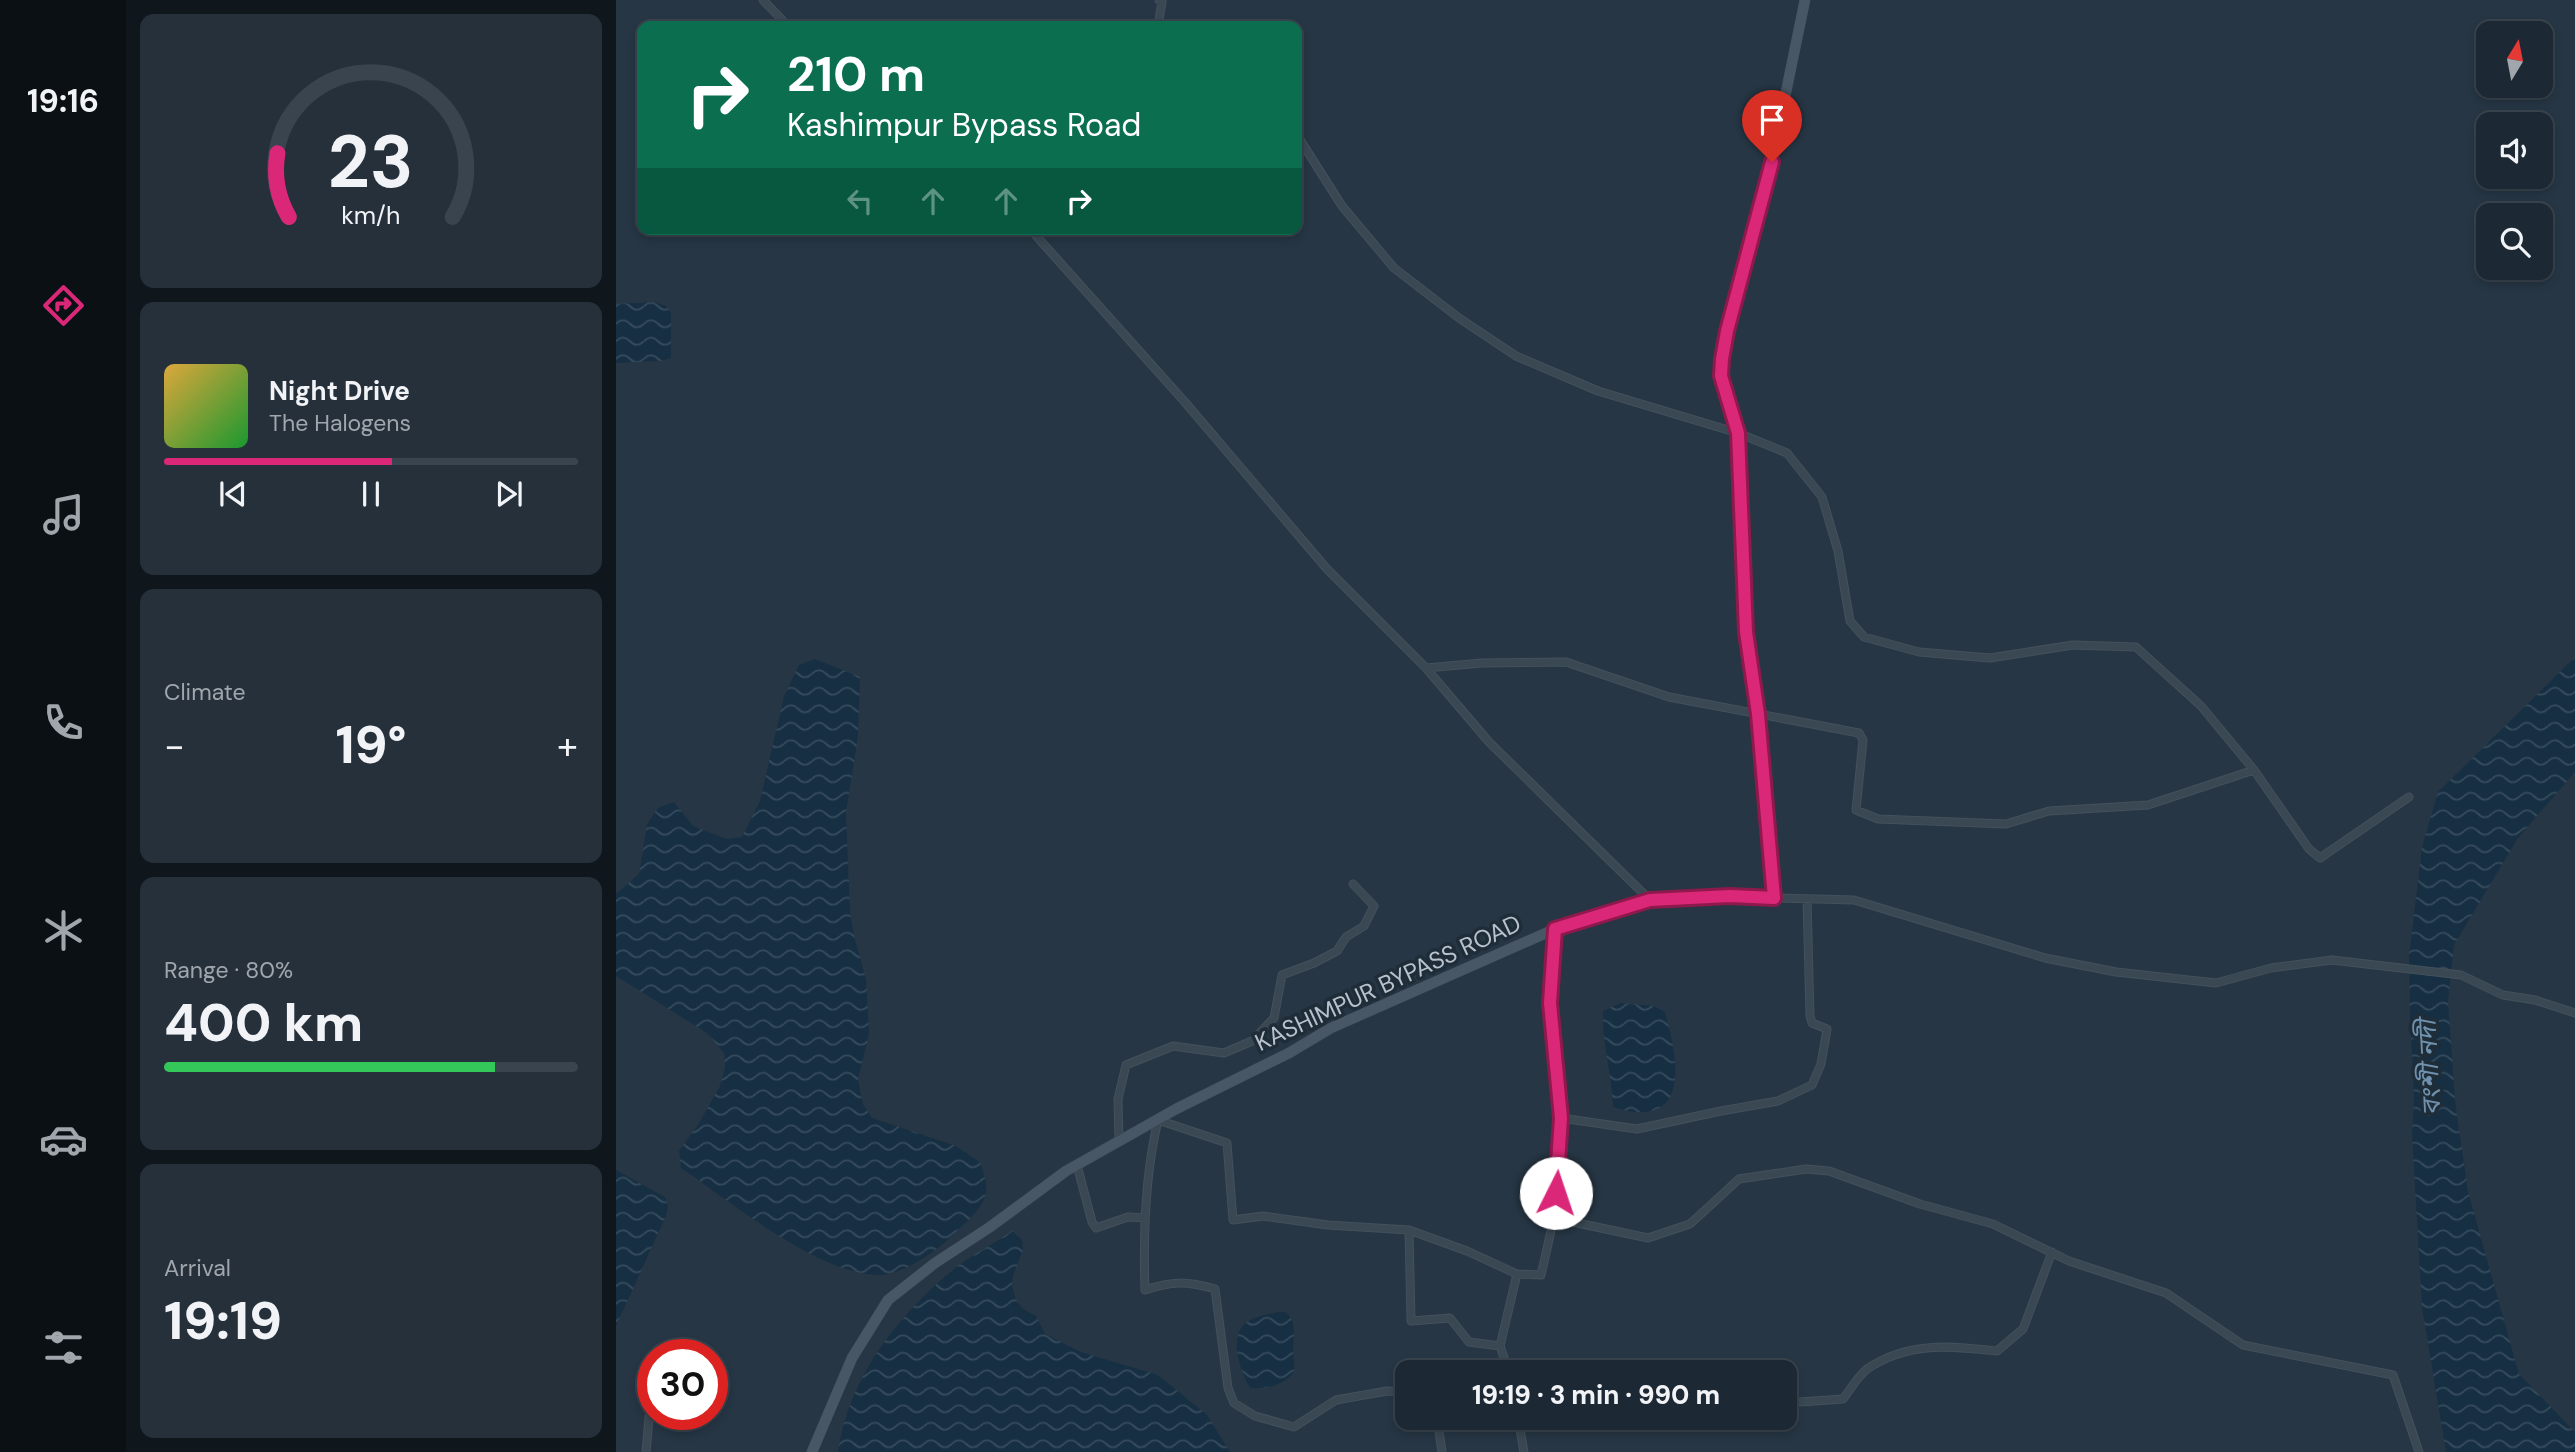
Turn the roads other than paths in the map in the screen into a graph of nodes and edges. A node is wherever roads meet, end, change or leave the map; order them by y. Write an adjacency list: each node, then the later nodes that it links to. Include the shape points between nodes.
1 (763, 0): 4 (street)
2 (1159, 0): 5 (street)
3 (1805, 0): 8 (main road, via 1766,189 1722,359 1721,376)
4 (783, 21)
5 (1159, 21)
6 (1302, 143): 8 (street, via 1342,206 1394,268 1516,356 1598,391)
7 (1035, 235): 9 (street, via 1328,569)
8 (1738, 433): 10 (main road, via 1746,632); 11 (street, via 1787,453 1822,497 1838,551 1850,621 1864,638 1919,652 1990,658 2073,645 2136,647 2201,706)
9 (1426, 668): 10 (street, via 1566,662 1669,697); 16 (street, via 1489,742)
10 (1758, 714): 11 (street, via 1859,733 1863,740 1856,810 1878,819 2006,824 2049,811 2148,805); 14 (main road)
11 (2255, 770): 12 (street, via 2309,849 2320,858)
12 (2409, 797)
13 (1353, 884): 21 (street, via 1374,906 1364,926 1346,937 1337,951 1282,975 1273,1018 1252,1041 1224,1053 1173,1046 1126,1065 1118,1099)
14 (1774, 898): 15 (street); 16 (main road, KASHIMPUR BYPASS ROAD)
15 (1807, 899): 18 (street, via 1854,900 2045,958 2116,972 2216,983 2271,968 2332,960 2459,975 2503,995); 19 (street, via 1810,1016 1812,1023 1827,1029 1812,1085 1778,1101 1637,1129)
16 (1650, 900): 17 (main road, KASHIMPUR BYPASS ROAD)
17 (1555, 929): 19 (street, via 1550,1003); 20 (main road, KASHIMPUR BYPASS ROAD, via 1331,1028)
18 (2575, 1013)
19 (1561, 1118): 24 (street)
20 (1158, 1120): 21 (main road, KASHIMPUR BYPASS ROAD); 23 (street, via 1150,1152); 25 (street, via 1227,1143 1233,1220 1263,1216 1328,1226)
21 (1119, 1142): 22 (main road, KASHIMPUR BYPASS ROAD)
22 (1077, 1165): 23 (street, via 1097,1228 1128,1217); 36 (main road, KASHIMPUR BYPASS ROAD, via 888,1300 852,1358)
23 (1145, 1218): 30 (street, via 1145,1290 1169,1282 1214,1289 1227,1388 1234,1403 1255,1416 1294,1427 1336,1400)
24 (1554, 1218): 26 (street, via 1648,1238 1690,1224 1739,1179 1806,1169 1829,1171 1920,1204 1993,1223); 27 (street, via 1541,1275)
25 (1409, 1230): 27 (street); 28 (street, via 1411,1321 1450,1318 1469,1342)
26 (2052, 1252): 31 (street, via 2022,1329 1997,1351 1946,1345 1898,1353 1865,1370 1843,1399); 39 (street, via 2166,1293 2243,1345 2393,1375)
27 (1517, 1274): 28 (street)
28 (1500, 1346): 29 (street)
29 (1507, 1360)
30 (1395, 1391)
31 (1797, 1402)
32 (648, 1430): 35 (street)
33 (1439, 1430): 37 (street)
34 (1520, 1430): 38 (street)
35 (646, 1452)
36 (812, 1452)
37 (1442, 1452)
38 (1524, 1452)
39 (2419, 1452)

